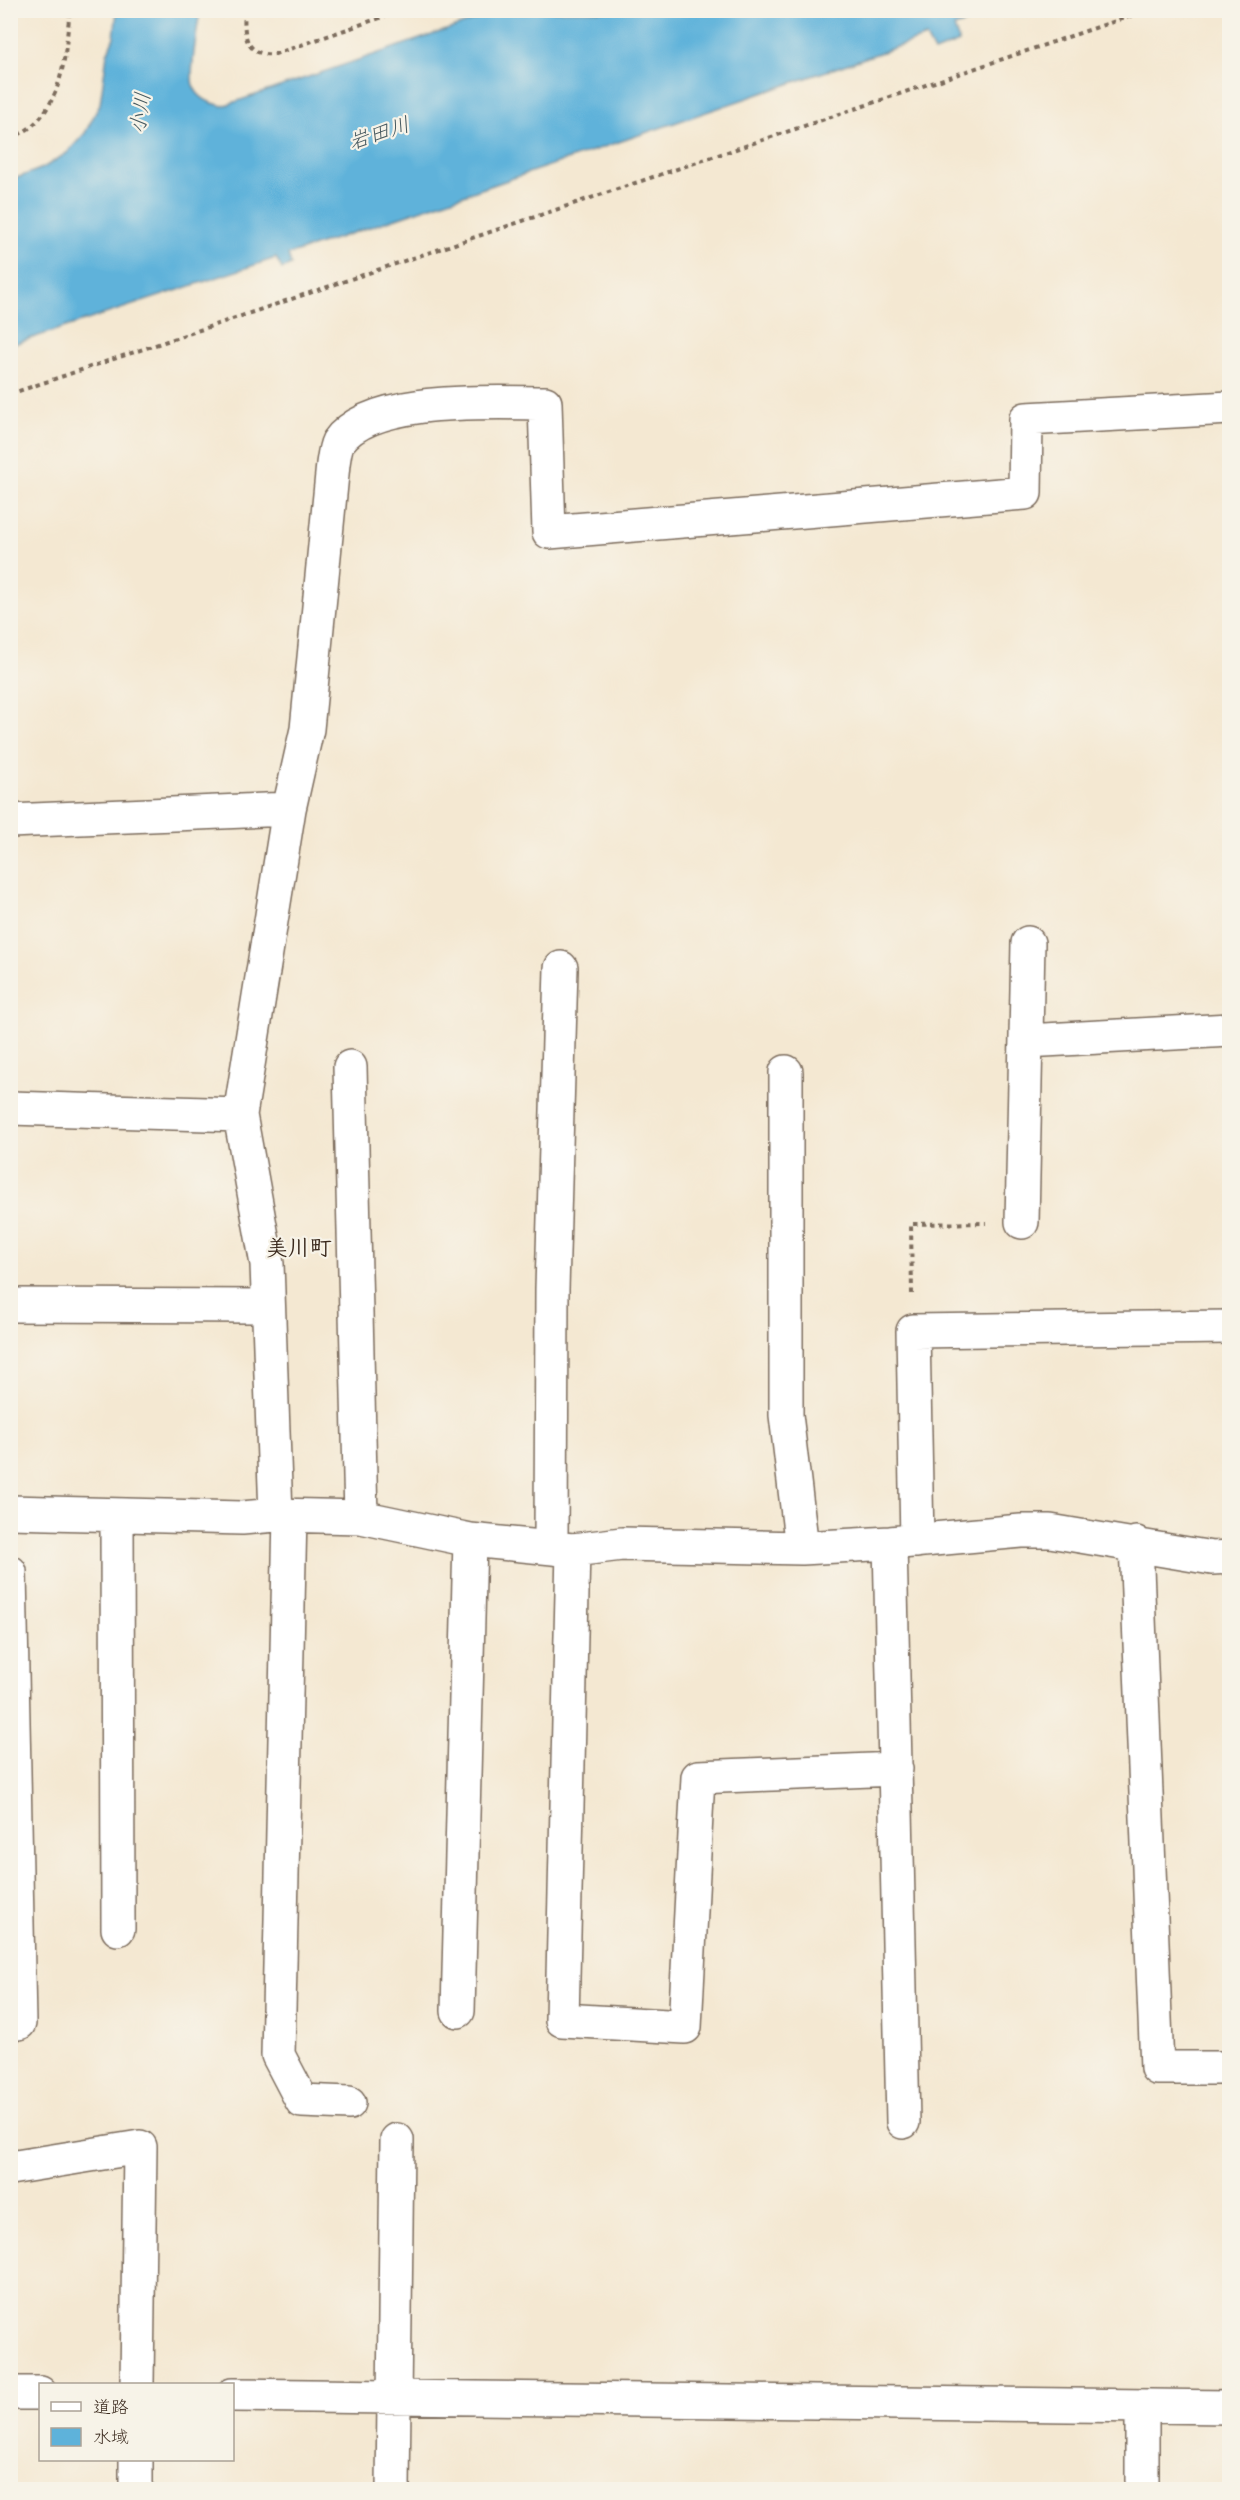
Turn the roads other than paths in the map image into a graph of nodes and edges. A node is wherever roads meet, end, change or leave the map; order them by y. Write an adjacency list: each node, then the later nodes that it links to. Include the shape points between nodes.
1 (1230, 408): 2 (street, via 1026,419 1025,493 549,532 545,403 446,403 389,412 364,421 349,430 337,444 335,454 307,729)
2 (289, 809): 3 (street); 11 (street)
3 (10, 821)
4 (1028, 942): 7 (street)
5 (561, 968): 23 (street, via 552,1289)
6 (1230, 1030): 7 (street)
7 (1026, 1041): 12 (street)
8 (350, 1067): 19 (street)
9 (786, 1072): 24 (street, via 786,1415)
10 (10, 1108): 11 (street)
11 (240, 1115): 14 (street, via 267,1264)
12 (1022, 1222)
13 (10, 1305): 14 (street)
14 (268, 1306): 18 (street)
15 (1230, 1328): 21 (street, via 913,1331)
16 (10, 1512): 17 (street)
17 (117, 1515): 18 (street); 29 (street)
18 (283, 1515): 19 (street); 33 (street, via 278,2055 302,2101)
19 (361, 1517): 20 (street)
20 (470, 1540): 23 (street); 30 (street)
21 (904, 1542): 22 (street, via 1050,1531); 24 (street); 27 (street)
22 (1136, 1543): 25 (street, via 1212,1558); 32 (street, via 1156,2068)
23 (562, 1548): 24 (street, via 622,1544); 27 (street, via 562,2020 685,2027 698,1776)
24 (802, 1548)
25 (1230, 1557)
26 (10, 1572): 28 (street)
27 (896, 1769): 34 (street)
28 (13, 1803): 31 (street)
29 (118, 1929)
30 (458, 2011)
31 (19, 2023)
32 (1230, 2068)
33 (350, 2103)
34 (903, 2122)
35 (397, 2139): 41 (street)
36 (10, 2168): 37 (street, via 140,2147)
37 (137, 2383)
38 (10, 2393): 39 (street)
39 (39, 2393)
40 (234, 2395): 41 (street)
41 (394, 2397): 42 (street); 46 (street)
42 (1142, 2406): 43 (street); 47 (street)
43 (1230, 2408)
44 (136, 2461): 45 (street)
45 (135, 2490)
46 (393, 2490)
47 (1142, 2490)

